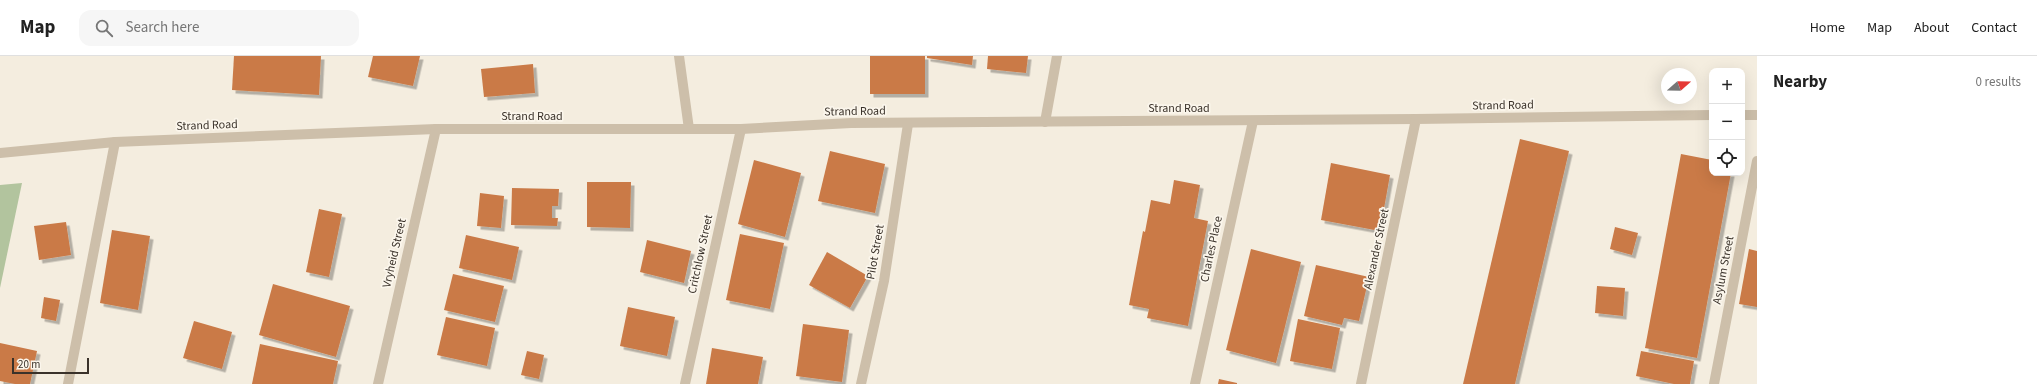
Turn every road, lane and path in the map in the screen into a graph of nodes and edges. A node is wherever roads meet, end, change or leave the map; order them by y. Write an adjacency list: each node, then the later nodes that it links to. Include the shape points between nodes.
1 (680, 56): 11 (street)
2 (1057, 56): 8 (street)
3 (1709, 115): 6 (street, Strand Road)
4 (1745, 115): 5 (street)
5 (1757, 115)
6 (1416, 118): 7 (street, Strand Road); 21 (street, Alexander Street)
7 (1253, 120): 8 (street, Strand Road); 20 (street, Charles Place)
8 (1045, 122): 9 (street, Strand Road)
9 (908, 124): 12 (street, Strand Road, via 851,123); 19 (street, Pilot Street, via 884,281)
10 (436, 129): 11 (street, Strand Road); 13 (street, Strand Road); 17 (street, Vryheid Street)
11 (689, 129): 12 (street, Strand Road)
12 (741, 129): 18 (street, Critchlow Street)
13 (115, 142): 14 (street, Strand Road); 16 (street)
14 (0, 153)
15 (1757, 161): 22 (street, Asylum Street)
16 (68, 384)
17 (378, 384)
18 (685, 384)
19 (861, 384)
20 (1196, 384)
21 (1361, 384)
22 (1714, 384)

